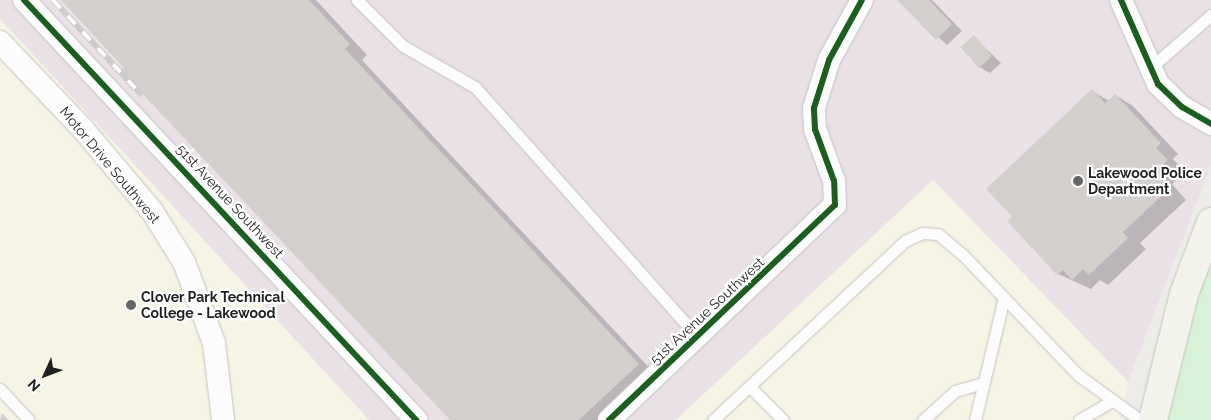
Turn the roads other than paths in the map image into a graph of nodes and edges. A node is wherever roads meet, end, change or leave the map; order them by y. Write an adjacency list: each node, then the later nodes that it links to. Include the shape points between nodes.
1 (24, 0): 18 (street, 51st Avenue Southwest)
2 (357, 0): 11 (lane, via 403,46 475,87)
3 (862, 0): 11 (street, 51st Avenue Southwest, via 829,60 814,108 815,129 834,181 836,205)
4 (1121, 0): 7 (street)
5 (1211, 15): 7 (lane)
6 (0, 42): 17 (street, Motor Drive Southwest, via 82,128 152,211 184,262 214,342)
7 (1149, 69): 8 (street, via 1169,97)
8 (1211, 124)
9 (1211, 222): 26 (main road, via 1182,302)
10 (1004, 297): 12 (lane); 13 (lane, via 938,234 922,232 905,241); 15 (lane)
11 (698, 337): 19 (street, 51st Avenue Southwest)
12 (983, 384): 22 (lane, via 955,391); 23 (lane)
13 (750, 387): 20 (lane); 21 (lane)
14 (0, 389): 16 (lane)
15 (1110, 402): 24 (lane); 25 (lane)
16 (29, 420)
17 (223, 420)
18 (416, 420)
19 (609, 420)
20 (713, 420)
21 (782, 420)
22 (923, 420)
23 (975, 420)
24 (1079, 420)
25 (1140, 420)
26 (1154, 420)

